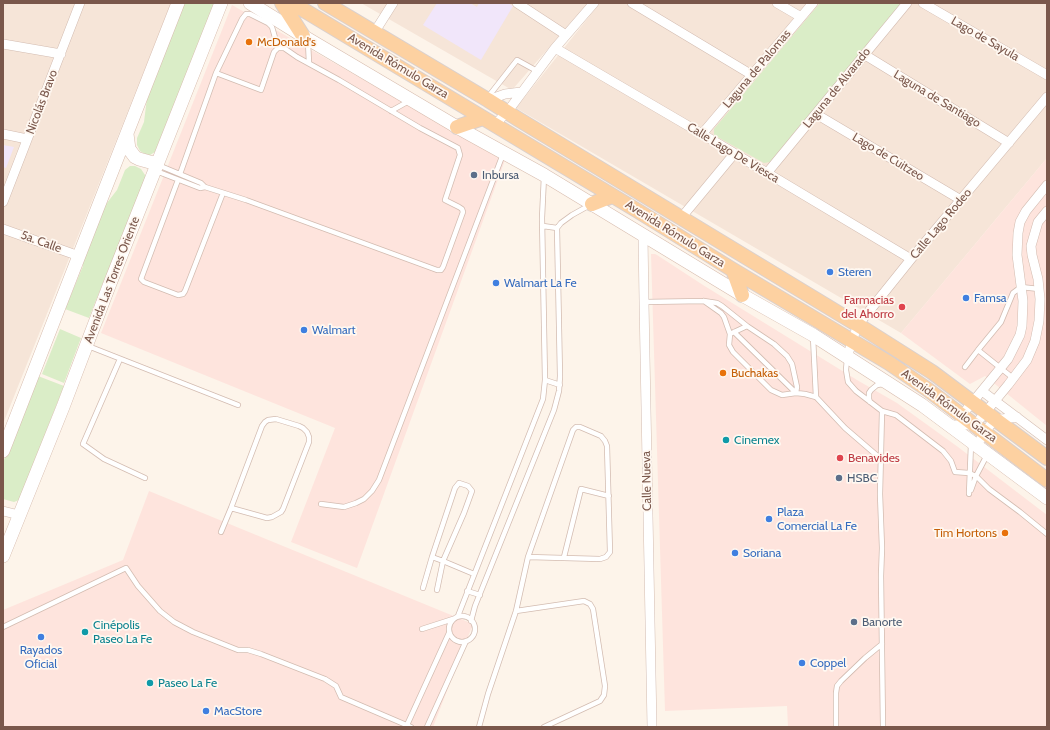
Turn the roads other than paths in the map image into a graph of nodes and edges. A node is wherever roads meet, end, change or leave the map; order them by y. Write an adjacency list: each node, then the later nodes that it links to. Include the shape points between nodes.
1 (80, 3): 23 (street, Nicolás Bravo)
2 (178, 3): 40 (street)
3 (221, 3): 46 (street, Avenida Las Torres Oriente)
4 (250, 3): 19 (street)
5 (282, 3): 19 (main road)
6 (292, 3): 37 (main road, Avenida Rómulo Garza)
7 (393, 3): 17 (street)
8 (517, 3): 18 (street)
9 (594, 3): 18 (street)
10 (632, 3): 28 (street)
11 (778, 3): 16 (street)
12 (812, 3): 16 (street, Laguna de Palomas)
13 (907, 3): 24 (street, Laguna de Alvarado)
14 (923, 3): 29 (street, Lago de Sayula)
15 (333, 5): 17 (main road, Avenida Rómulo Garza)
16 (801, 17): 28 (street, Laguna de Palomas)
17 (374, 33): 33 (main road, Avenida Rómulo Garza)
18 (566, 35): 22 (street)
19 (305, 37): 25 (lane); 32 (street)
20 (3, 44): 23 (street)
21 (278, 48): 25 (lane, via 284,48); 27 (lane, via 274,52 261,90); 27 (lane, via 272,27 246,14)
22 (555, 48): 26 (street); 41 (street, Calle Lago De Viesca)
23 (61, 54): 42 (street, Nicolás Bravo)
24 (865, 55): 36 (street, Laguna de Alvarado); 43 (street, Laguna de Santiago)
25 (309, 63): 34 (lane)
26 (537, 71): 30 (street); 33 (lane, via 517,60)
27 (216, 73): 49 (lane)
28 (752, 75): 41 (street, Laguna de Palomas)
29 (1047, 75)
30 (521, 92): 33 (street); 35 (street)
31 (1047, 97): 43 (street, Calle Lago Rodeo)
32 (412, 100): 34 (lane); 38 (street)
33 (488, 100): 35 (main road, Avenida Rómulo Garza)
34 (391, 110): 54 (lane, via 459,150 460,155 445,200 462,208 463,212 441,270)
35 (507, 112): 37 (street); 60 (main road, Avenida Rómulo Garza)
36 (816, 114): 48 (street, Laguna de Alvarado); 56 (street, Lago de Cuitzeo)
37 (489, 122): 38 (main road); 55 (main road, Avenida Rómulo Garza)
38 (457, 127): 44 (street)
39 (3, 134): 42 (street)
40 (127, 134): 46 (street, via 129,149 135,157); 47 (street)
41 (702, 134): 45 (street, Calle Lago De Viesca)
42 (27, 139): 57 (street, Nicolás Bravo)
43 (1008, 142): 56 (street, Calle Lago Rodeo)
44 (503, 153): 50 (street); 115 (lane, via 379,480 372,491 356,504 344,507)
45 (734, 154): 48 (street, Calle Lago De Viesca); 60 (street)
46 (156, 168): 47 (street, via 129,161 120,163); 49 (lane); 51 (lane); 78 (street, Avenida Las Torres Oriente)
47 (112, 170): 65 (street)
48 (767, 173): 66 (street, Calle Lago De Viesca)
49 (180, 174): 53 (lane)
50 (544, 175): 58 (street); 61 (lane)
51 (178, 180): 53 (lane, via 200,188); 54 (lane, via 141,277 144,282 178,295 184,293)
52 (1047, 184): 68 (street, via 1020,222 1017,255)
53 (205, 187): 54 (lane)
54 (223, 192)
55 (612, 196): 58 (main road); 67 (main road, Avenida Rómulo Garza)
56 (961, 200): 66 (street, Calle Lago Rodeo)
57 (3, 202)
58 (592, 204): 63 (lane, via 560,223); 64 (street)
59 (1047, 211): 69 (street, via 1038,222 1031,246)
60 (681, 218): 73 (main road, Avenida Rómulo Garza)
61 (542, 226): 63 (lane); 85 (lane)
62 (3, 228): 65 (street, 5a. Calle)
63 (557, 228): 87 (lane)
64 (643, 235): 70 (street); 72 (street, Calle Nueva)
65 (79, 256): 105 (street)
66 (911, 260): 73 (street, Calle Lago Rodeo)
67 (733, 270): 70 (main road); 77 (main road, Avenida Rómulo Garza)
68 (1021, 287): 69 (lane); 79 (lane, via 1014,293 1001,322); 83 (street, via 1024,301 1020,335)
69 (1039, 289): 84 (street, via 1039,321 1035,341 1027,360)
70 (742, 295): 76 (street)
71 (704, 301): 72 (lane); 74 (lane, via 717,303); 75 (lane, via 724,317)
72 (644, 302): 143 (street, Calle Nueva)
73 (858, 324): 77 (street, Calle Lago Rodeo); 92 (main road, Avenida Rómulo Garza)
74 (747, 326): 75 (lane); 89 (lane, via 787,356 792,364)
75 (732, 333): 89 (lane); 89 (lane, via 729,345 733,352 771,390 782,395)
76 (813, 336): 80 (street); 90 (lane)
77 (852, 341): 80 (street, Calle Lago Rodeo); 96 (main road, Avenida Rómulo Garza, via 889,363)
78 (86, 345): 81 (lane); 118 (street, Avenida Las Torres Oriente)
79 (978, 350): 82 (lane); 83 (lane)
80 (847, 358): 86 (street); 93 (lane, via 848,382)
81 (120, 359): 94 (lane); 111 (lane, via 83,444 104,459)
82 (965, 367)
83 (1001, 368): 84 (lane); 88 (street)
84 (1013, 378): 91 (street)
85 (545, 380): 87 (lane); 126 (lane, via 540,407)
86 (888, 382): 93 (lane, via 876,385 871,390); 99 (street)
87 (560, 385): 130 (lane, via 554,410)
88 (982, 391): 91 (street); 92 (street)
89 (796, 393): 90 (lane)
90 (816, 397): 108 (lane)
91 (995, 401): 97 (street); 98 (street)
92 (973, 402): 96 (street); 97 (main road, Avenida Rómulo Garza)
93 (871, 403): 95 (lane)
94 (238, 405)
95 (882, 411): 108 (lane); 109 (lane, via 896,415 943,450 955,472)
96 (962, 415): 100 (main road, Avenida Rómulo Garza)
97 (990, 416): 98 (street); 100 (street); 101 (main road, Avenida Rómulo Garza)
98 (1016, 417): 102 (street)
99 (951, 425): 100 (street); 103 (street)
100 (980, 429): 103 (street); 112 (main road, Avenida Rómulo Garza)
101 (1011, 432): 104 (main road); 107 (main road, Avenida Rómulo Garza)
102 (1047, 440)
103 (974, 443): 106 (street); 109 (lane)
104 (1047, 449)
105 (3, 450)
106 (988, 454): 110 (lane); 114 (street)
107 (1047, 458)
108 (881, 459): 138 (lane)
109 (969, 473): 110 (lane); 110 (lane, via 969,494)
110 (976, 476): 120 (lane)
111 (144, 478)
112 (1047, 480)
113 (608, 496): 123 (lane, via 605,441 601,436 576,427); 124 (lane, via 581,489); 124 (lane, via 610,552 600,559)
114 (1047, 498)
115 (321, 504)
116 (231, 508): 116 (lane, via 265,422 276,419 303,428 307,432 309,442 281,512 267,518); 119 (lane)
117 (3, 510): 118 (street)
118 (19, 515): 121 (street, Avenida Las Torres Oriente)
119 (221, 532)
120 (1047, 534)
121 (3, 556)
122 (432, 557): 125 (lane); 125 (lane, via 455,488 459,483 468,486 472,491); 127 (lane)
123 (528, 557): 124 (lane); 131 (lane)
124 (564, 558)
125 (443, 562): 126 (lane); 128 (lane)
126 (474, 574): 129 (lane)
127 (423, 588)
128 (437, 590)
129 (467, 591): 130 (lane); 132 (lane)
130 (480, 595): 133 (lane)
131 (516, 611): 141 (lane); 142 (lane, via 584,601 593,609 605,686 604,695 600,701)
132 (455, 618): 133 (lane, via 468,617); 135 (lane); 136 (lane, via 450,623)
133 (471, 621): 137 (lane, via 474,625 473,635)
134 (3, 627): 139 (lane, via 126,568 160,611 174,622 238,650 261,654 325,679 336,686 341,697)
135 (422, 629)
136 (449, 633): 137 (lane, via 460,642); 139 (lane)
137 (466, 641): 140 (lane)
138 (882, 644): 144 (lane, via 837,686); 145 (lane)
139 (409, 726)
140 (427, 727)
141 (479, 727)
142 (544, 727)
143 (652, 727)
144 (836, 727)
145 (883, 727)

